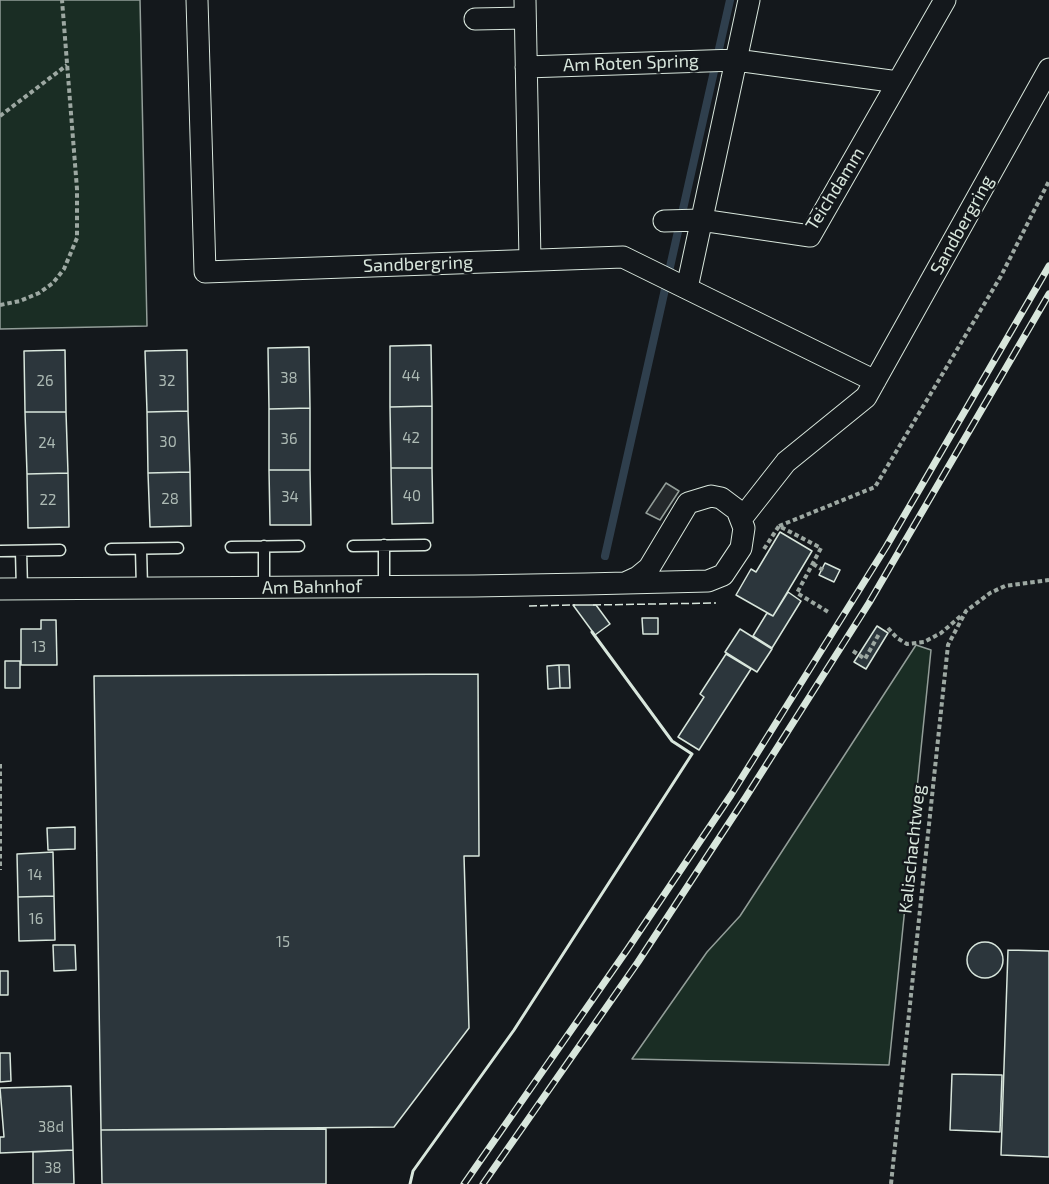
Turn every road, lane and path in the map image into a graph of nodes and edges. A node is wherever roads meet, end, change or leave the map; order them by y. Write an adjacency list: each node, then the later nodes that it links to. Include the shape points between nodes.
1 (62, 0): 8 (path)
2 (197, 0): 16 (street, Sandbergring, via 205,272)
3 (749, 0): 7 (street)
4 (945, 0): 11 (street, Teichdamm)
5 (525, 9): 6 (street); 9 (street)
6 (475, 19)
7 (723, 60): 9 (street, Am Roten Spring); 11 (street); 14 (street)
8 (68, 64): 12 (path); 18 (path, via 77,238 64,269 53,283 20,301)
9 (526, 67): 16 (street)
10 (1049, 69): 19 (street, Sandbergring)
11 (898, 82): 14 (street, Teichdamm, via 810,236)
12 (0, 116)
13 (1049, 181): 21 (path, via 1001,276 875,487)
14 (701, 220): 15 (street, Teichdamm); 17 (street)
15 (664, 221)
16 (530, 260): 17 (street, Sandbergring, via 623,256)
17 (682, 286): 19 (street, Sandbergring)
18 (0, 304)
19 (874, 381): 20 (street, Sandbergring, via 866,397 786,462)
20 (742, 518): 29 (street, via 745,537); 38 (street, via 720,498 693,500 684,507 650,567)
21 (779, 526): 29 (path, via 763,552); 35 (path, via 821,548)
22 (425, 544): 23 (lane)
23 (384, 545): 26 (lane); 39 (lane)
24 (264, 546): 25 (lane); 27 (lane); 40 (lane)
25 (299, 546)
26 (354, 546)
27 (231, 547)
28 (178, 548): 31 (lane)
29 (741, 548): 38 (street, Am Bahnhof, via 729,568 716,579)
30 (111, 549): 31 (lane)
31 (141, 549): 41 (lane)
32 (60, 550): 34 (lane)
33 (0, 551): 34 (lane)
34 (21, 551): 43 (lane)
35 (813, 564): 36 (path); 45 (path, via 797,593)
36 (823, 570)
37 (1049, 580): 44 (path, Kalischachtweg, via 1005,586)
38 (625, 583): 39 (street, Am Bahnhof)
39 (384, 586): 40 (street, Am Bahnhof)
40 (264, 587): 41 (street, Am Bahnhof)
41 (141, 588): 43 (street, Am Bahnhof)
42 (0, 589): 43 (street, Am Bahnhof)
43 (22, 589)
44 (966, 611): 46 (path, via 924,642 908,644); 51 (path, Kalischachtweg, via 948,645 943,674)
45 (830, 613)
46 (888, 628)
47 (879, 634): 48 (path, via 865,658)
48 (852, 651)
49 (0, 764): 50 (path)
50 (0, 870)
51 (891, 1184)

